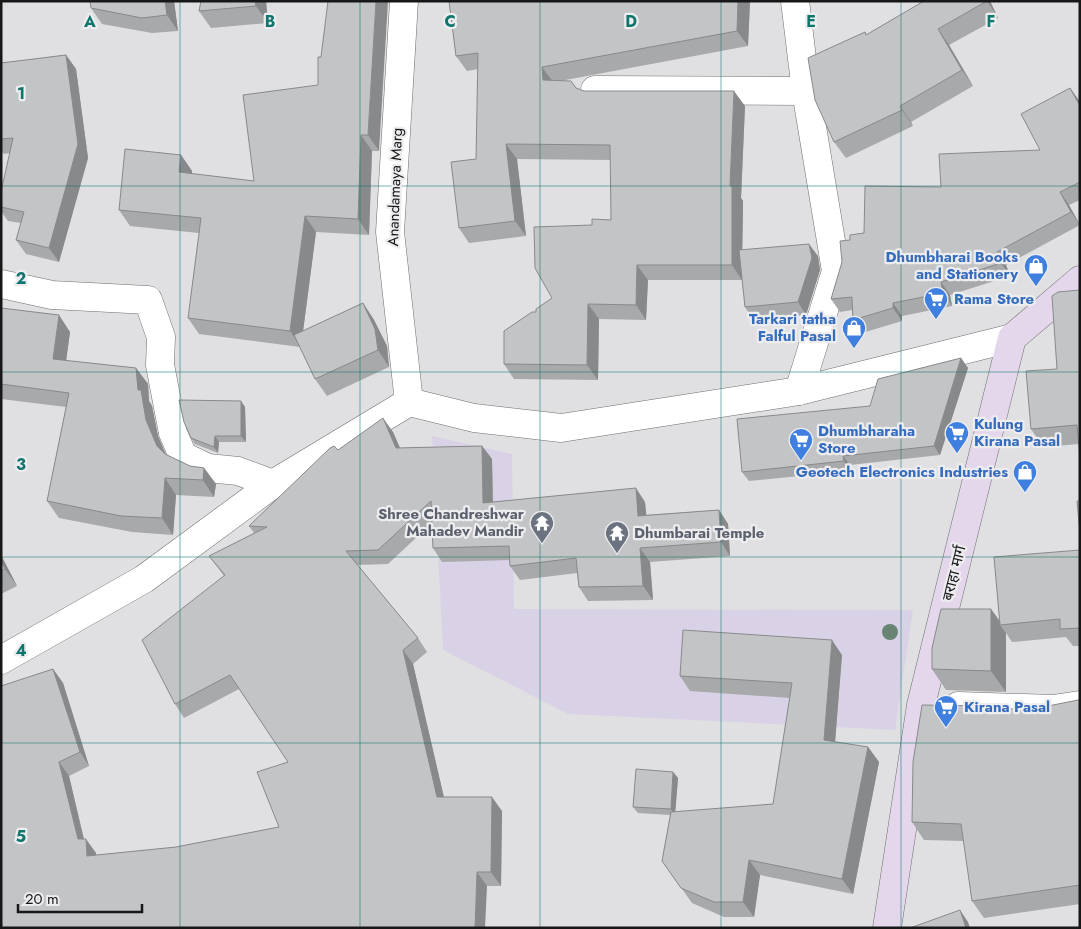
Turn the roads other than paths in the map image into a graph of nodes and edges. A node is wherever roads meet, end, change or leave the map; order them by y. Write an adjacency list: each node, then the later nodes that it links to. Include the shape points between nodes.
1 (404, 1): 9 (street, Anandamaya Marg, via 390,232)
2 (795, 1): 4 (street)
3 (595, 90): 4 (street)
4 (806, 91): 8 (street, via 836,271)
5 (1080, 280): 7 (main road)
6 (1, 284): 10 (street, via 52,296 148,300 161,337 160,365 172,433 183,456 208,468 238,471)
7 (1012, 338): 8 (street); 12 (main road, बराहा मार्ग)
8 (799, 392): 9 (street, via 561,428 474,418)
9 (409, 402): 10 (street)
10 (273, 484): 11 (street, via 144,579)
11 (1, 660)
12 (922, 705): 13 (street, via 1053,709); 14 (main road, बराहा मार्ग)
13 (1080, 705)
14 (887, 928)

